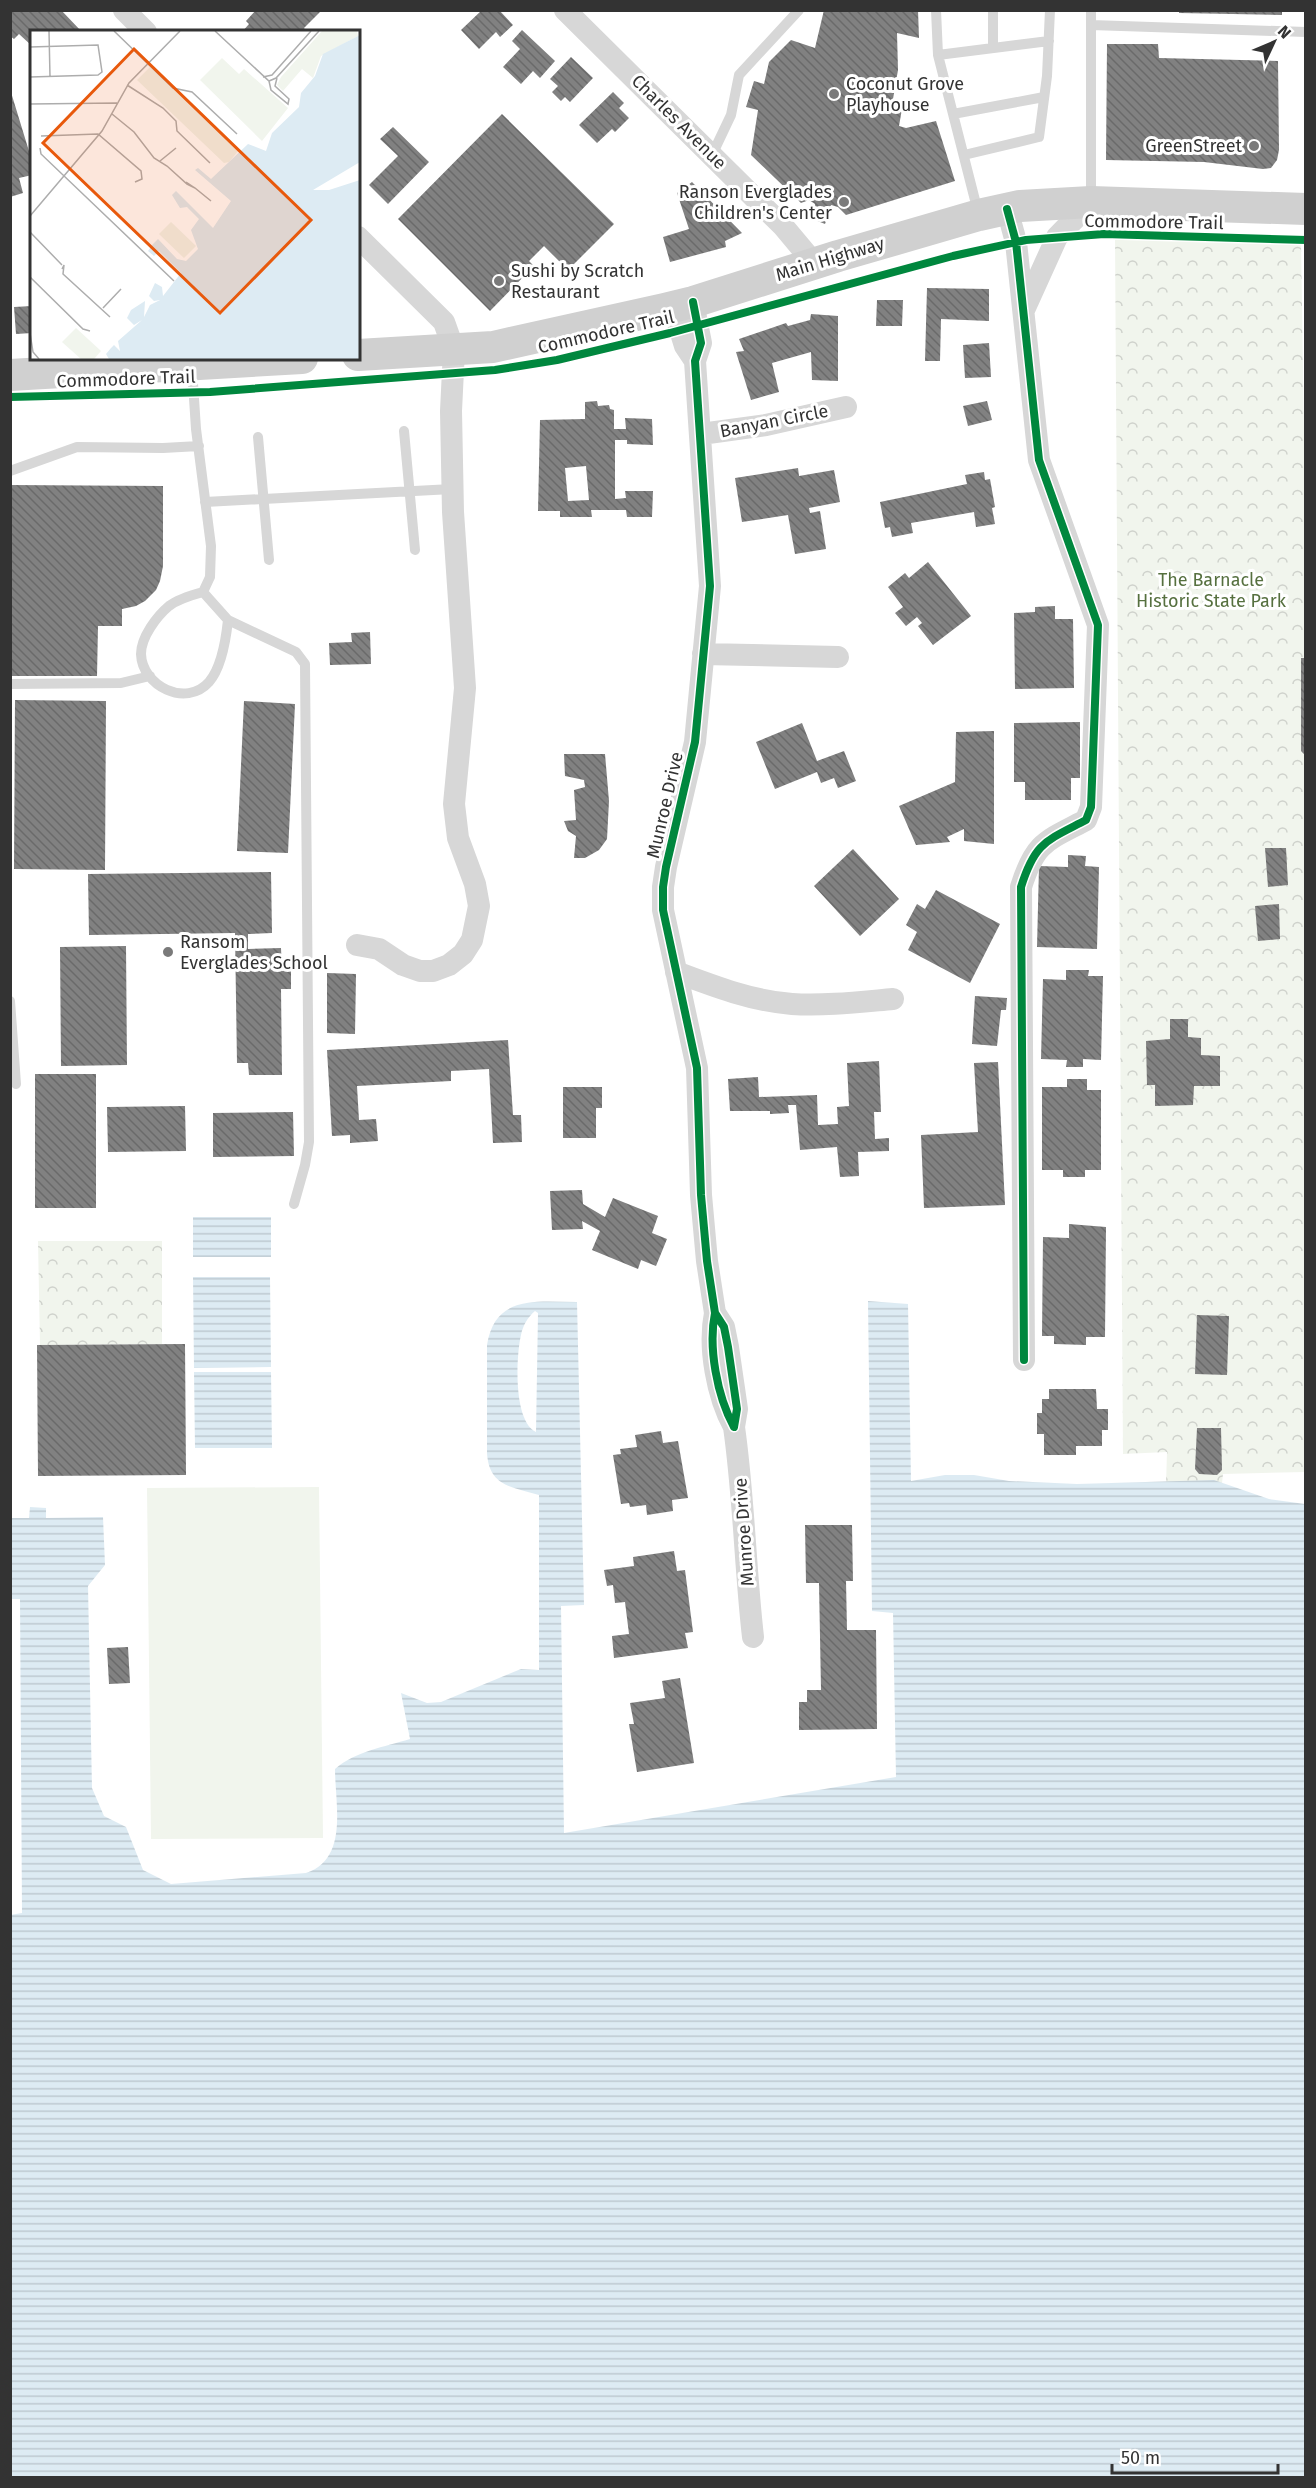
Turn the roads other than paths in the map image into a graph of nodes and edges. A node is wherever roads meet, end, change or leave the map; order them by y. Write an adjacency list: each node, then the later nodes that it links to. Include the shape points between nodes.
1 (124, 10): 9 (street)
2 (565, 10): 16 (street, Charles Avenue)
3 (799, 10): 16 (lane, via 739,75 731,116)
4 (936, 10): 13 (lane)
5 (993, 10): 12 (lane)
6 (1050, 10): 11 (lane)
7 (1091, 10): 8 (lane)
8 (1091, 25): 10 (lane); 18 (lane)
9 (144, 30)
10 (1305, 32)
11 (1049, 41): 12 (lane); 14 (lane)
12 (993, 48): 13 (lane)
13 (938, 55): 15 (lane)
14 (1044, 97): 15 (lane); 17 (lane, via 1038,137)
15 (953, 114): 17 (lane)
16 (712, 155): 22 (street, Charles Avenue)
17 (964, 156): 20 (lane)
18 (1091, 202): 19 (main road, Main Highway); 20 (main road, Main Highway, via 1036,204); 24 (street, via 1057,237)
19 (1305, 209)
20 (993, 212): 22 (main road, Main Highway); 24 (street, via 1016,242)
21 (360, 239): 27 (street, via 444,322)
22 (814, 263): 23 (main road, Main Highway)
23 (683, 305): 27 (main road, Main Highway, via 493,347); 33 (street, Munroe Drive, via 702,343 695,361)
24 (1024, 311): 55 (street, via 1039,460 1098,625 1091,807 1086,820 1040,845 1029,861 1021,887)
25 (360, 355): 27 (main road, Main Highway)
26 (236, 360): 29 (main road)
27 (453, 362): 37 (street)
28 (113, 364): 29 (main road); 30 (main road)
29 (192, 365): 35 (lane)
30 (10, 375)
31 (846, 406): 33 (street, Banyan Circle, via 766,425)
32 (404, 431): 38 (lane)
33 (701, 434): 45 (street, Munroe Drive, via 710,567)
34 (258, 437): 39 (lane)
35 (199, 446): 36 (lane, via 77,447); 40 (lane)
36 (10, 471)
37 (452, 489): 38 (lane); 49 (street, via 465,688 454,804 458,838 479,896 472,940 463,954 433,971 420,971 379,950)
38 (409, 491): 39 (lane); 41 (lane)
39 (265, 499): 40 (lane); 42 (lane)
40 (205, 502): 43 (lane, via 211,556 210,577)
41 (415, 550)
42 (269, 560)
43 (203, 592): 44 (lane); 47 (lane, via 169,606 145,638 141,654)
44 (228, 620): 47 (lane, via 226,640 210,681 194,693 177,693 156,684); 54 (lane, via 296,652 305,664 309,1142)
45 (703, 654): 46 (street); 50 (street, Munroe Drive, via 691,765 663,887 663,910)
46 (838, 657)
47 (150, 676): 48 (lane, via 121,683)
48 (10, 684)
49 (357, 945)
50 (676, 972): 51 (street, via 728,992 790,1004); 56 (street, Munroe Drive, via 697,1068 701,1195 715,1312 711,1333 724,1409 734,1427)
51 (893, 999)
52 (10, 1001): 53 (lane)
53 (16, 1084)
54 (294, 1204)
55 (1024, 1360)
56 (753, 1637)

